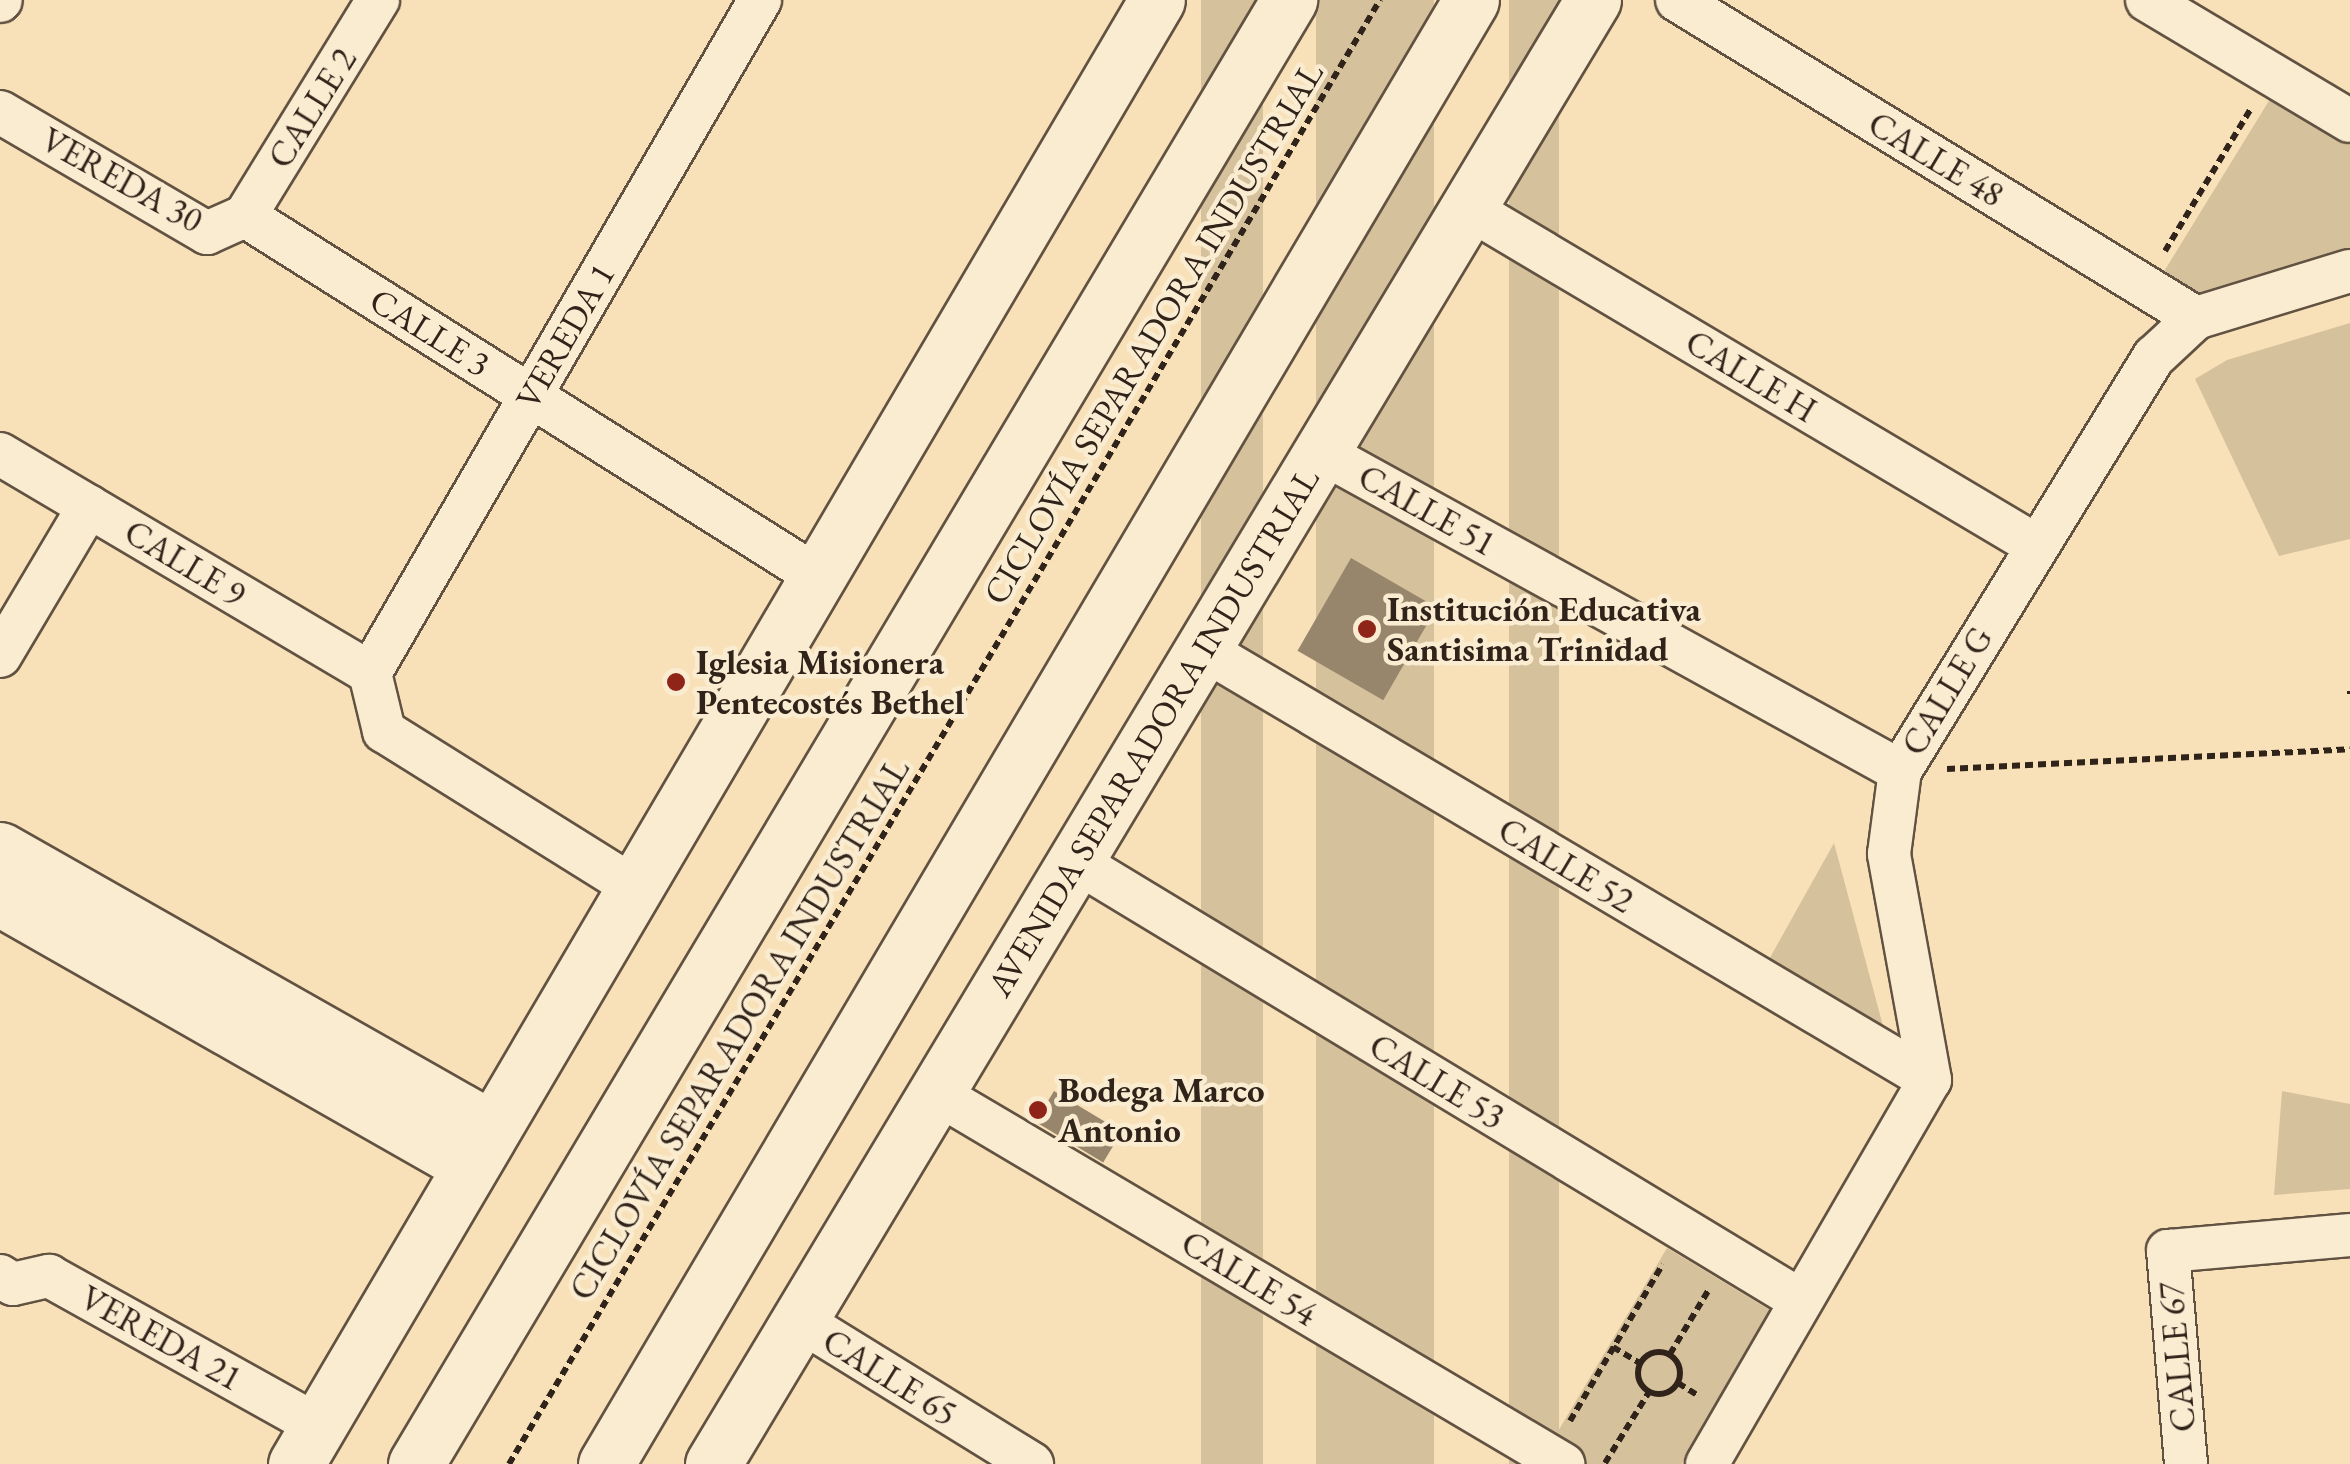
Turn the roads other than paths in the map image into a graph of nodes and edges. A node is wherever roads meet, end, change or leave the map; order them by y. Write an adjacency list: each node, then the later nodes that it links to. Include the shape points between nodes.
1 (378, 0): 12 (street, CALLE 2)
2 (760, 0): 15 (street, VEREDA 1)
3 (1158, 0): 20 (street)
4 (1289, 0): 38 (street)
5 (1471, 0): 39 (street)
6 (1593, 0): 11 (street, AVENIDA SEPARADORA INDUSTRIAL)
7 (1677, 0): 14 (street, CALLE 48)
8 (2147, 0): 10 (street)
9 (0, 112): 12 (street, VEREDA 30, via 207,233)
10 (2350, 122)
11 (1468, 208): 16 (street, AVENIDA SEPARADORA INDUSTRIAL); 19 (street, CALLE H)
12 (245, 216): 15 (street, CALLE 3)
13 (2350, 271): 14 (street, CALLE G)
14 (2196, 318): 19 (street, CALLE G, via 2154,357)
15 (530, 396): 20 (street, CALLE 3); 23 (street, VEREDA 1)
16 (1322, 452): 21 (street, AVENIDA SEPARADORA INDUSTRIAL); 24 (street, CALLE 51)
17 (0, 454): 18 (street, CALLE 9)
18 (90, 506): 22 (street); 23 (street, CALLE 9)
19 (2034, 544): 24 (street, CALLE G)
20 (818, 577): 27 (street)
21 (1203, 649): 26 (street, AVENIDA SEPARADORA INDUSTRIAL); 29 (street, CALLE 52)
22 (0, 656)
23 (370, 673): 27 (street, via 384,731)
24 (1900, 771): 29 (street, CALLE G, via 1889,854)
25 (0, 850): 31 (street)
26 (1076, 860): 30 (street, AVENIDA SEPARADORA INDUSTRIAL); 34 (street, CALLE 53)
27 (635, 888): 31 (street)
28 (0, 898): 31 (street)
29 (1930, 1080): 34 (street, via 1921,1110)
30 (936, 1093): 35 (street, AVENIDA SEPARADORA INDUSTRIAL); 37 (street, CALLE 54)
31 (479, 1147): 36 (street)
32 (2350, 1235): 43 (street, CALLE 67, via 2168,1250)
33 (4, 1289): 36 (street, VEREDA 21, via 48,1276)
34 (1800, 1300): 42 (street)
35 (799, 1320): 40 (street, AVENIDA SEPARADORA INDUSTRIAL); 41 (street, CALLE 65)
36 (307, 1445)
37 (1556, 1460)
38 (416, 1464)
39 (606, 1464)
40 (713, 1464)
41 (1032, 1464)
42 (1707, 1464)
43 (2186, 1464)

